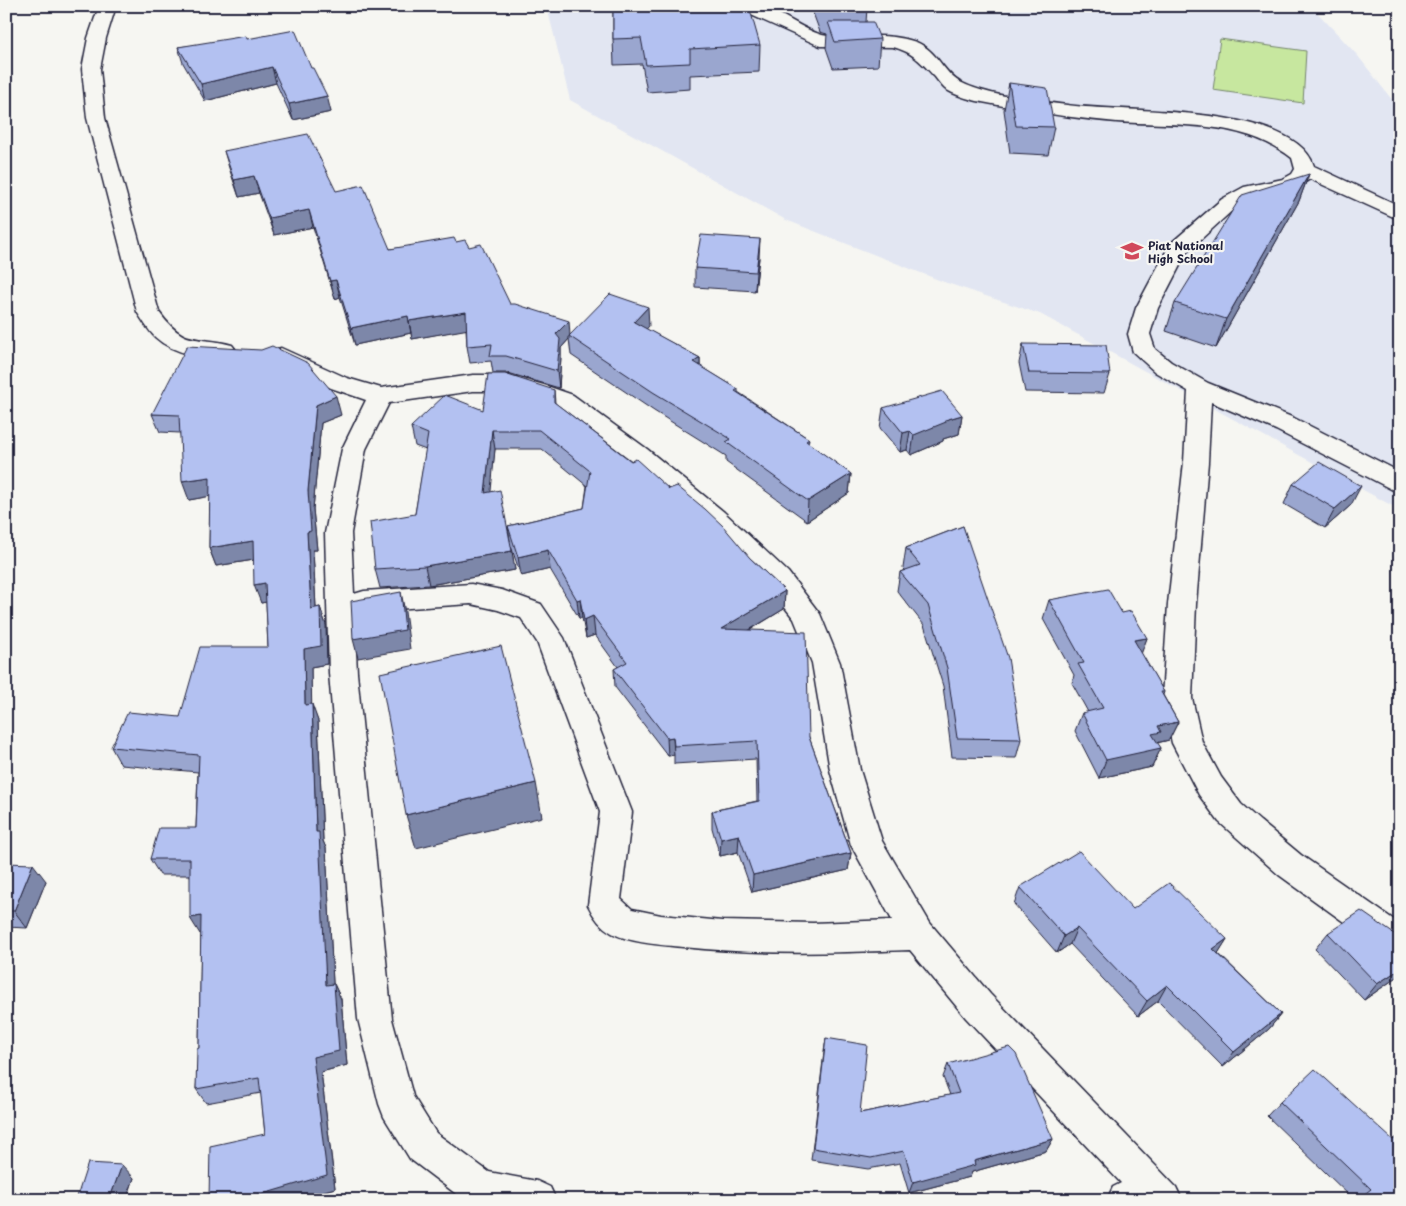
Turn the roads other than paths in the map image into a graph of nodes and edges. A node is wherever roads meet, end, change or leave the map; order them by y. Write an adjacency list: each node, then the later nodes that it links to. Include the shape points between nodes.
1 (108, 6): 6 (street, via 91,70 96,118 148,312 160,330 188,347 275,352 339,383)
2 (746, 6): 3 (street, via 820,41 893,42 909,46 923,53 952,84 977,95 1076,112 1168,117 1246,127 1287,145 1301,156)
3 (1305, 169): 4 (street); 5 (street, via 1300,178 1289,184 1250,192 1229,203 1206,222 1178,249 1147,308 1139,334 1145,352)
4 (1400, 214)
5 (1200, 388): 7 (street, via 1285,424); 10 (street, via 1177,698 1187,743 1210,786 1249,832)
6 (380, 396): 8 (street, via 354,449 338,533); 9 (street, via 473,383 508,383 565,401 716,519 778,579 806,614 826,663 845,770 867,845)
7 (1400, 483)
8 (340, 602): 9 (street, via 470,594 502,600 531,611 550,638 616,812 604,905 622,922 661,930 722,936 813,938); 12 (street, via 343,673 375,1019 397,1104 423,1146 481,1189)
9 (918, 934): 11 (street)
10 (1400, 944)
11 (1148, 1197)
12 (523, 1198)

